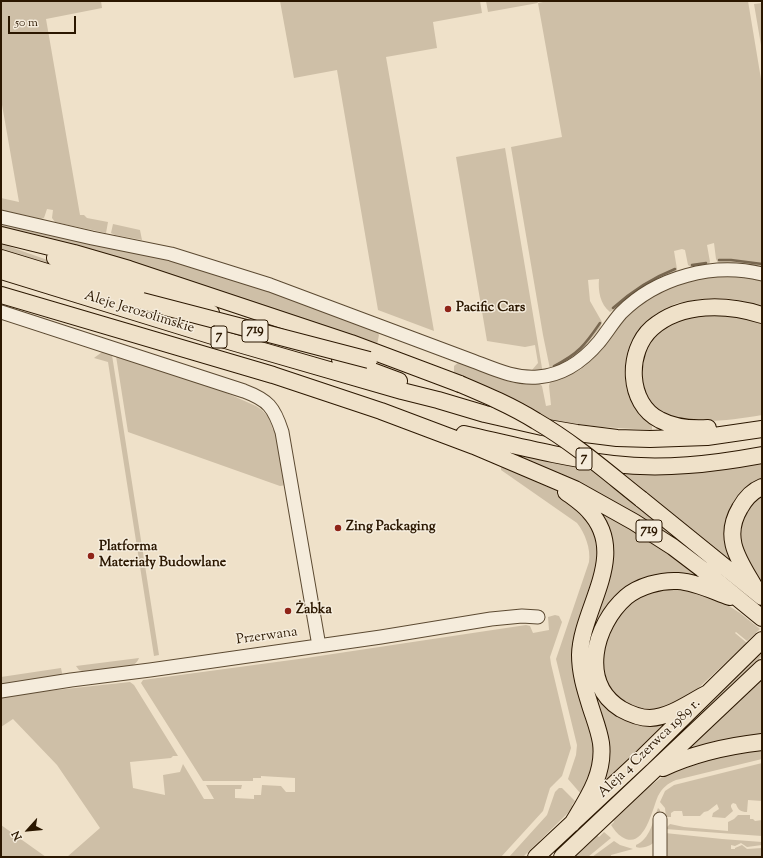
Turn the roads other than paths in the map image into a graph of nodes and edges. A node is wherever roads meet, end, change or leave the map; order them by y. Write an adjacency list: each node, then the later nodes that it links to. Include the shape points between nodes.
1 (1, 217): 6 (street, via 194,261 270,285 522,377 552,374 579,362 600,341 622,312 638,298 663,284 714,270)
2 (1, 235): 10 (main road, via 129,269 344,341)
3 (1, 239): 11 (main road, via 389,376)
4 (1, 258): 10 (main road, 719, bridge, via 142,301)
5 (1, 271): 11 (main road, Aleje Jerozolimskie / 7, via 247,346)
6 (762, 274)
7 (1, 295): 12 (main road, Aleje Jerozolimskie / 7, via 273,375)
8 (1, 312): 22 (street, via 244,391 267,402 276,414 282,432)
9 (762, 315): 13 (main road, via 718,306 686,311 666,318 652,328 643,339 634,370 635,387 641,400 649,412 659,420 673,426)
10 (460, 384): 17 (main road, 719, bridge, via 512,407 556,434 590,458)
11 (438, 400): 13 (main road, 7, via 542,427 617,438 676,439)
12 (409, 421): 14 (main road, 7, via 543,452 614,464 683,465); 15 (main road, 719)
13 (762, 429)
14 (762, 455)
15 (545, 476): 18 (main road, 719, via 575,489 634,522 673,547); 29 (main road, via 589,511 601,531 606,553 602,578 583,635 580,656 584,686 601,742 601,765 594,786)
16 (762, 487): 17 (main road, via 744,500 736,514 731,534 736,555)
17 (761, 596)
18 (743, 602): 20 (main road, 719); 25 (main road, via 677,581 652,584 627,596 610,616 600,637 595,660 601,687 616,706 630,714 650,718 668,714)
19 (538, 617): 22 (street, Przerwana, via 490,618)
20 (762, 618)
21 (760, 642): 25 (main road, Aleja 4 Czerwca 1989 r.)
22 (319, 646): 24 (street, Przerwana)
23 (762, 668): 27 (main road, Aleja 4 Czerwca 1989 r.)
24 (1, 691)
25 (708, 693): 29 (main road, Aleja 4 Czerwca 1989 r.)
26 (762, 742): 27 (main road, via 713,750 679,760)
27 (651, 774): 31 (main road, Aleja 4 Czerwca 1989 r.)
28 (660, 819): 32 (street)
29 (572, 824): 30 (main road, Aleja 4 Czerwca 1989 r.)
30 (536, 857)
31 (562, 857)
32 (660, 857)

